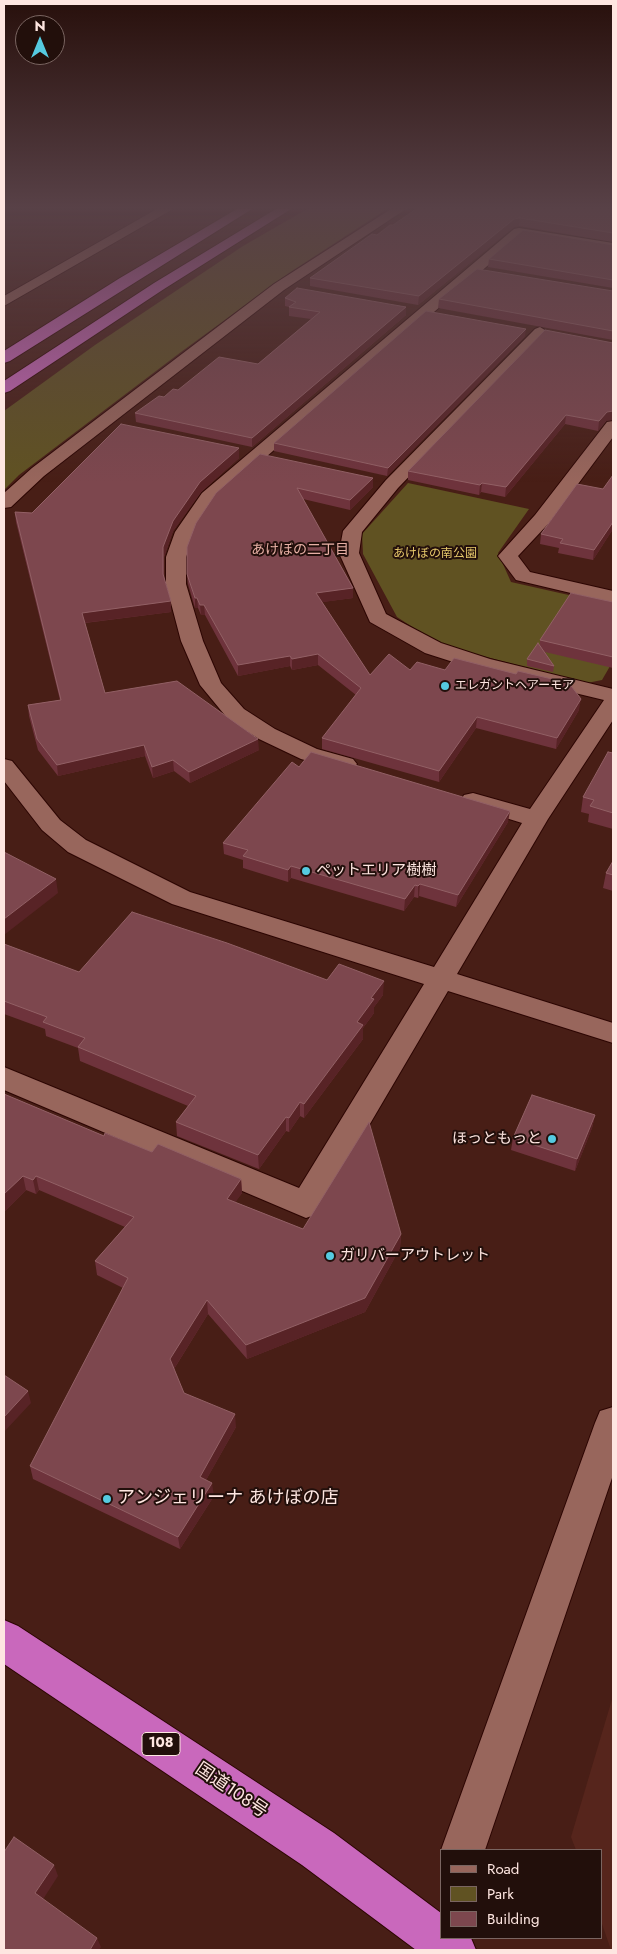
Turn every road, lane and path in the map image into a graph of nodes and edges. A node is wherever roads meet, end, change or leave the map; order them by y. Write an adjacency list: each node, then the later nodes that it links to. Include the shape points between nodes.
1 (95, 300): 6 (highway)
2 (137, 300): 7 (highway)
3 (262, 300): 8 (street)
4 (440, 300): 16 (street, via 422,312 208,498 185,532 176,557 176,584 192,641 211,685 236,714 267,734 309,754)
5 (540, 332): 13 (street, via 383,482 352,531 349,553 377,618 433,648 483,664)
6 (4, 358)
7 (4, 388)
8 (104, 422): 10 (street); 11 (street, via 38,472)
9 (613, 426): 12 (street, via 542,520 508,556 523,576)
10 (125, 427)
11 (4, 503)
12 (613, 597)
13 (613, 696)
14 (613, 703): 18 (street)
15 (4, 766): 19 (street, via 51,825 78,846 146,882 181,898)
16 (367, 770)
17 (453, 794): 18 (street)
18 (536, 819): 19 (street)
19 (441, 978): 20 (street); 21 (street, via 306,1205)
20 (613, 1033)
21 (4, 1078)
22 (613, 1423): 24 (street)
23 (4, 1640): 25 (highway, 国道108号 / 108, via 318,1849)
24 (463, 1849)
25 (438, 1936)

